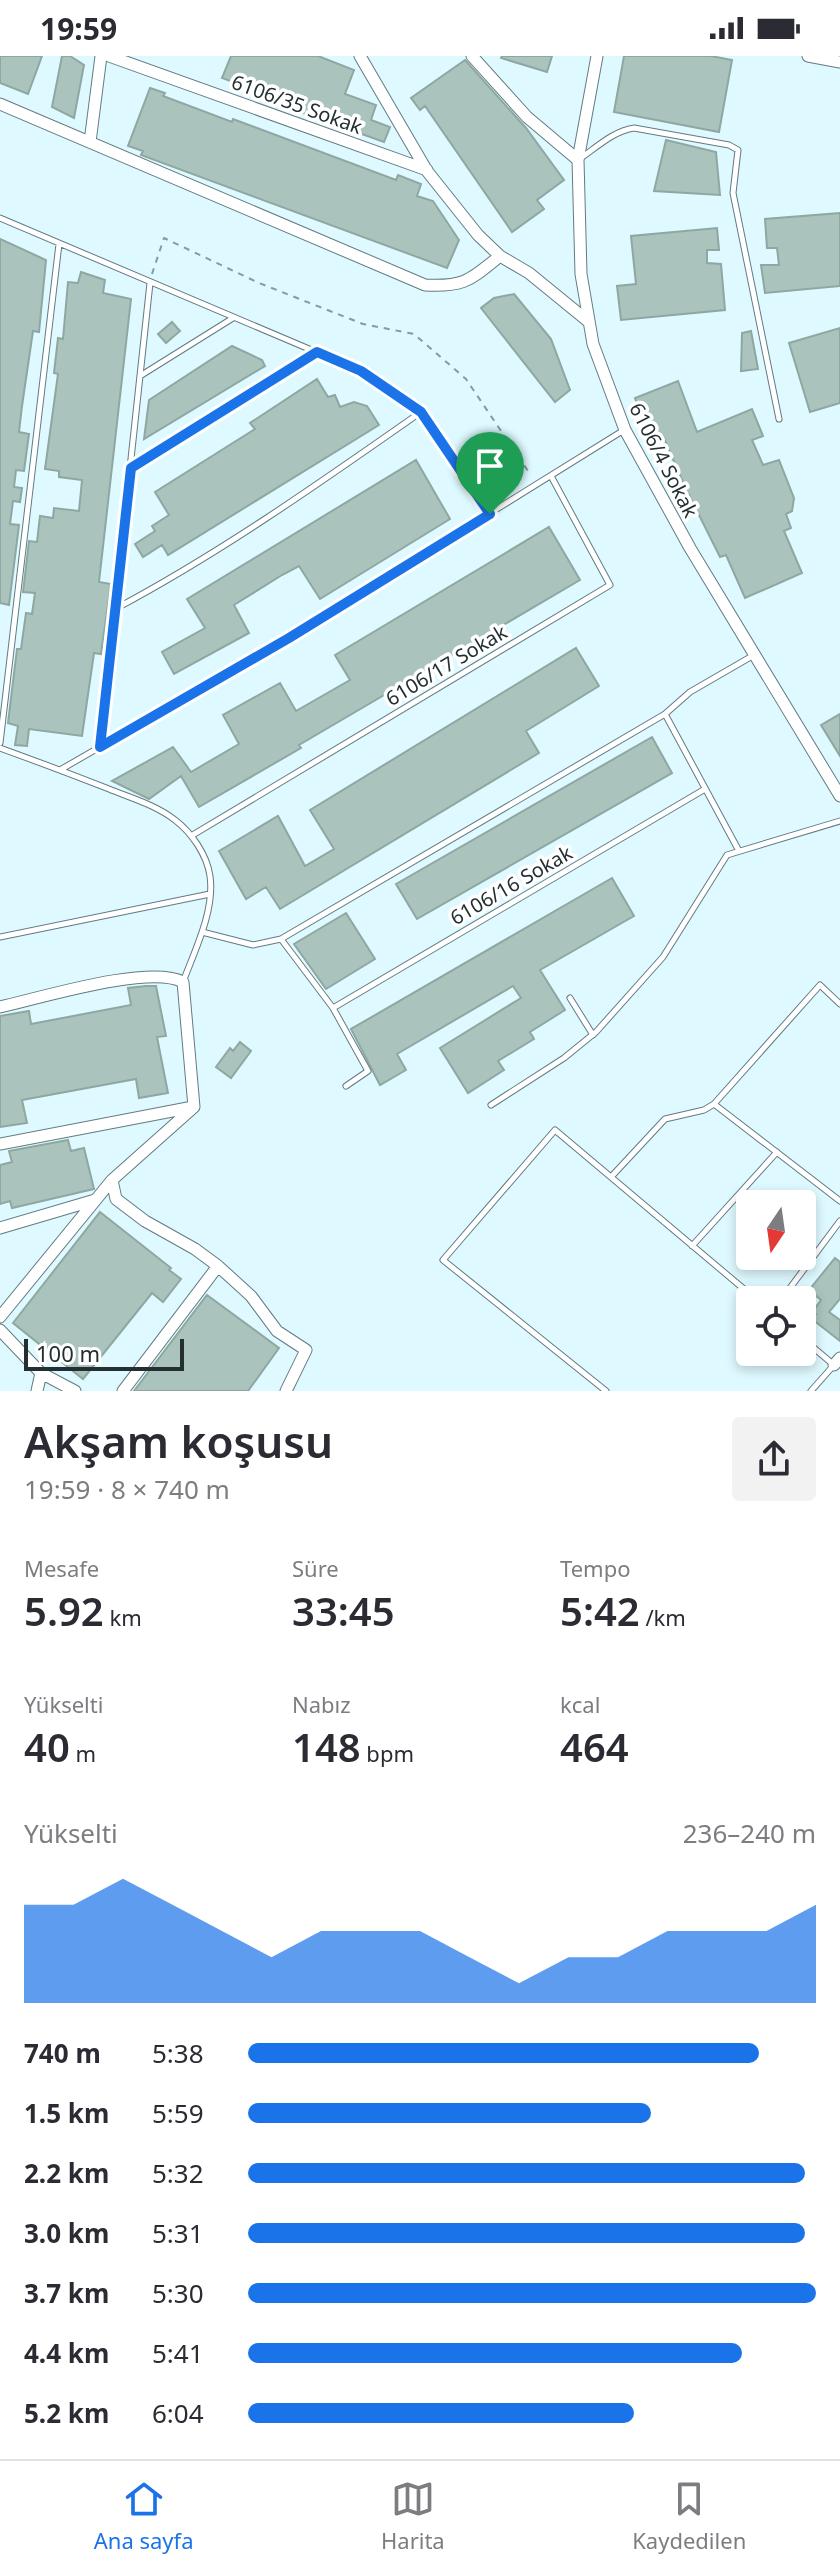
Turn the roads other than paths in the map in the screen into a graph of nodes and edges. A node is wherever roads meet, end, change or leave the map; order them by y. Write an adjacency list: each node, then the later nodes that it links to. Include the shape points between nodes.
1 (101, 56): 9 (street)
2 (109, 56): 11 (street, 6106/35 Sokak)
3 (360, 56): 11 (street)
4 (472, 56): 10 (street, via 527,117)
5 (597, 56): 10 (street, 6106/4 Sokak)
6 (808, 56): 7 (street)
7 (840, 62)
8 (0, 104): 9 (street)
9 (90, 142): 14 (street, via 425,285 453,286)
10 (578, 160): 17 (street, 6106/4 Sokak, via 581,274); 21 (lane, via 612,135 634,128 738,150 733,193)
11 (427, 171): 14 (street)
12 (0, 218): 13 (lane)
13 (59, 244): 15 (lane); 29 (lane)
14 (500, 256): 17 (street)
15 (150, 282): 16 (lane); 19 (lane)
16 (234, 317): 18 (lane); 19 (lane)
17 (589, 322): 22 (street, 6106/4 Sokak)
18 (317, 352): 20 (lane, via 361,371); 23 (lane)
19 (140, 376): 23 (lane)
20 (421, 412): 25 (lane); 26 (lane, via 179,574)
21 (779, 419)
22 (625, 430): 24 (lane); 27 (street, 6106/4 Sokak)
23 (131, 468): 26 (lane)
24 (551, 476): 25 (lane); 35 (lane, 6106/17 Sokak, via 610,585)
25 (490, 514): 30 (lane)
26 (115, 609): 30 (lane)
27 (755, 655): 28 (lane, via 690,692); 33 (street, 6106/4 Sokak)
28 (665, 714): 32 (lane); 40 (lane)
29 (0, 745): 31 (lane)
30 (100, 747): 31 (lane)
31 (60, 770): 35 (lane, via 152,806)
32 (705, 789): 36 (lane); 45 (lane, 6106/16 Sokak)
33 (840, 796)
34 (840, 821): 36 (lane)
35 (191, 836): 37 (lane, via 203,854)
36 (739, 851): 46 (lane, via 727,855 663,957)
37 (210, 894): 38 (lane); 39 (lane)
38 (202, 932): 40 (lane, via 253,945); 41 (lane)
39 (0, 937)
40 (281, 939): 45 (lane)
41 (183, 982): 44 (street, via 174,977 123,978); 50 (street)
42 (570, 998): 46 (lane)
43 (840, 1004): 48 (lane, via 820,985)
44 (0, 1007)
45 (333, 1008): 47 (lane, via 368,1071)
46 (593, 1035): 49 (lane)
47 (346, 1086)
48 (714, 1104): 52 (lane); 53 (lane, via 665,1119)
49 (491, 1105)
50 (194, 1107): 51 (street); 54 (street)
51 (0, 1144)
52 (777, 1152): 56 (lane); 59 (lane)
53 (611, 1177): 59 (lane); 72 (lane, via 555,1130 443,1260)
54 (112, 1180): 55 (street); 60 (street, via 116,1199)
55 (95, 1200): 58 (street); 63 (street)
56 (840, 1201)
57 (839, 1224): 62 (lane)
58 (0, 1228)
59 (692, 1246): 61 (lane)
60 (218, 1266): 70 (street); 71 (street, via 251,1296 277,1331 306,1350)
61 (740, 1286)
62 (792, 1286)
63 (0, 1317)
64 (0, 1330): 67 (street)
65 (816, 1348): 66 (lane)
66 (837, 1362): 73 (lane)
67 (41, 1373): 68 (street); 69 (street)
68 (37, 1391)
69 (75, 1391)
70 (123, 1391)
71 (286, 1391)
72 (606, 1391)
73 (811, 1391)

